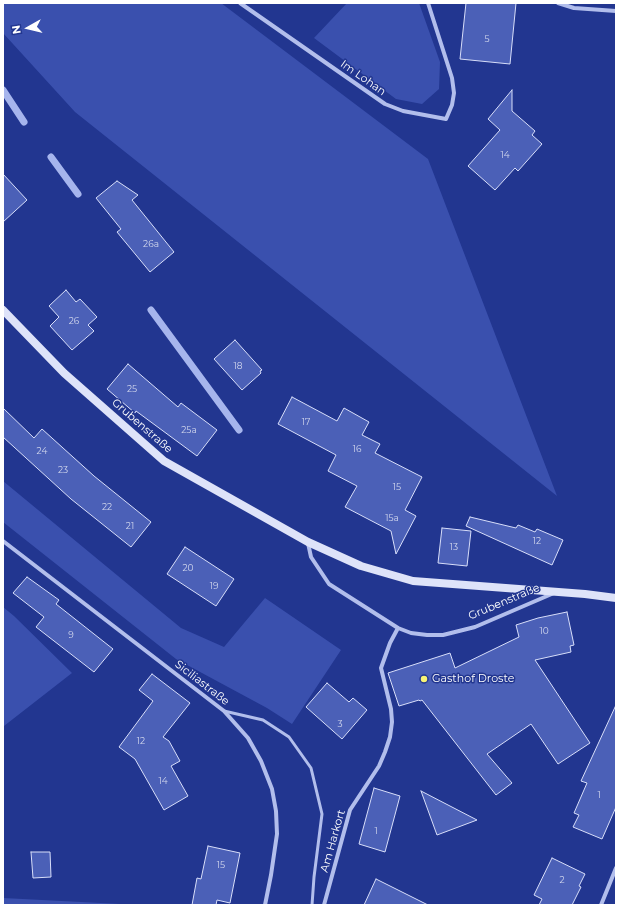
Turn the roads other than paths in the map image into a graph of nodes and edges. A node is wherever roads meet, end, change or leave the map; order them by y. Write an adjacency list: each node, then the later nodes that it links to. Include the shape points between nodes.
1 (240, 3): 2 (street, Im Lohan, via 385,104 403,111 446,118 454,93 452,78)
2 (428, 3)
3 (558, 3): 4 (street, via 574,8)
4 (616, 11)
5 (3, 310): 7 (main road, Grubenstraße, via 64,373 164,461)
6 (3, 541): 11 (street, Siciliastraße)
7 (308, 542): 8 (main road, Grubenstraße, via 361,566 413,582); 10 (street, Grubenstraße, via 311,557 329,584)
8 (557, 592): 9 (main road, Grubenstraße); 10 (street, Grubenstraße, via 475,628 443,635 427,635)
9 (616, 598)
10 (398, 628): 15 (street, Am Harkort, via 381,668 391,709 390,737 379,766 350,810)
11 (224, 711): 13 (street, Siciliastraße, via 248,738 262,761 272,789 277,834); 14 (lane, via 263,720 289,737 312,768 322,814)
12 (616, 868): 16 (street)
13 (265, 905)
14 (312, 905)
15 (324, 905)
16 (601, 905)

